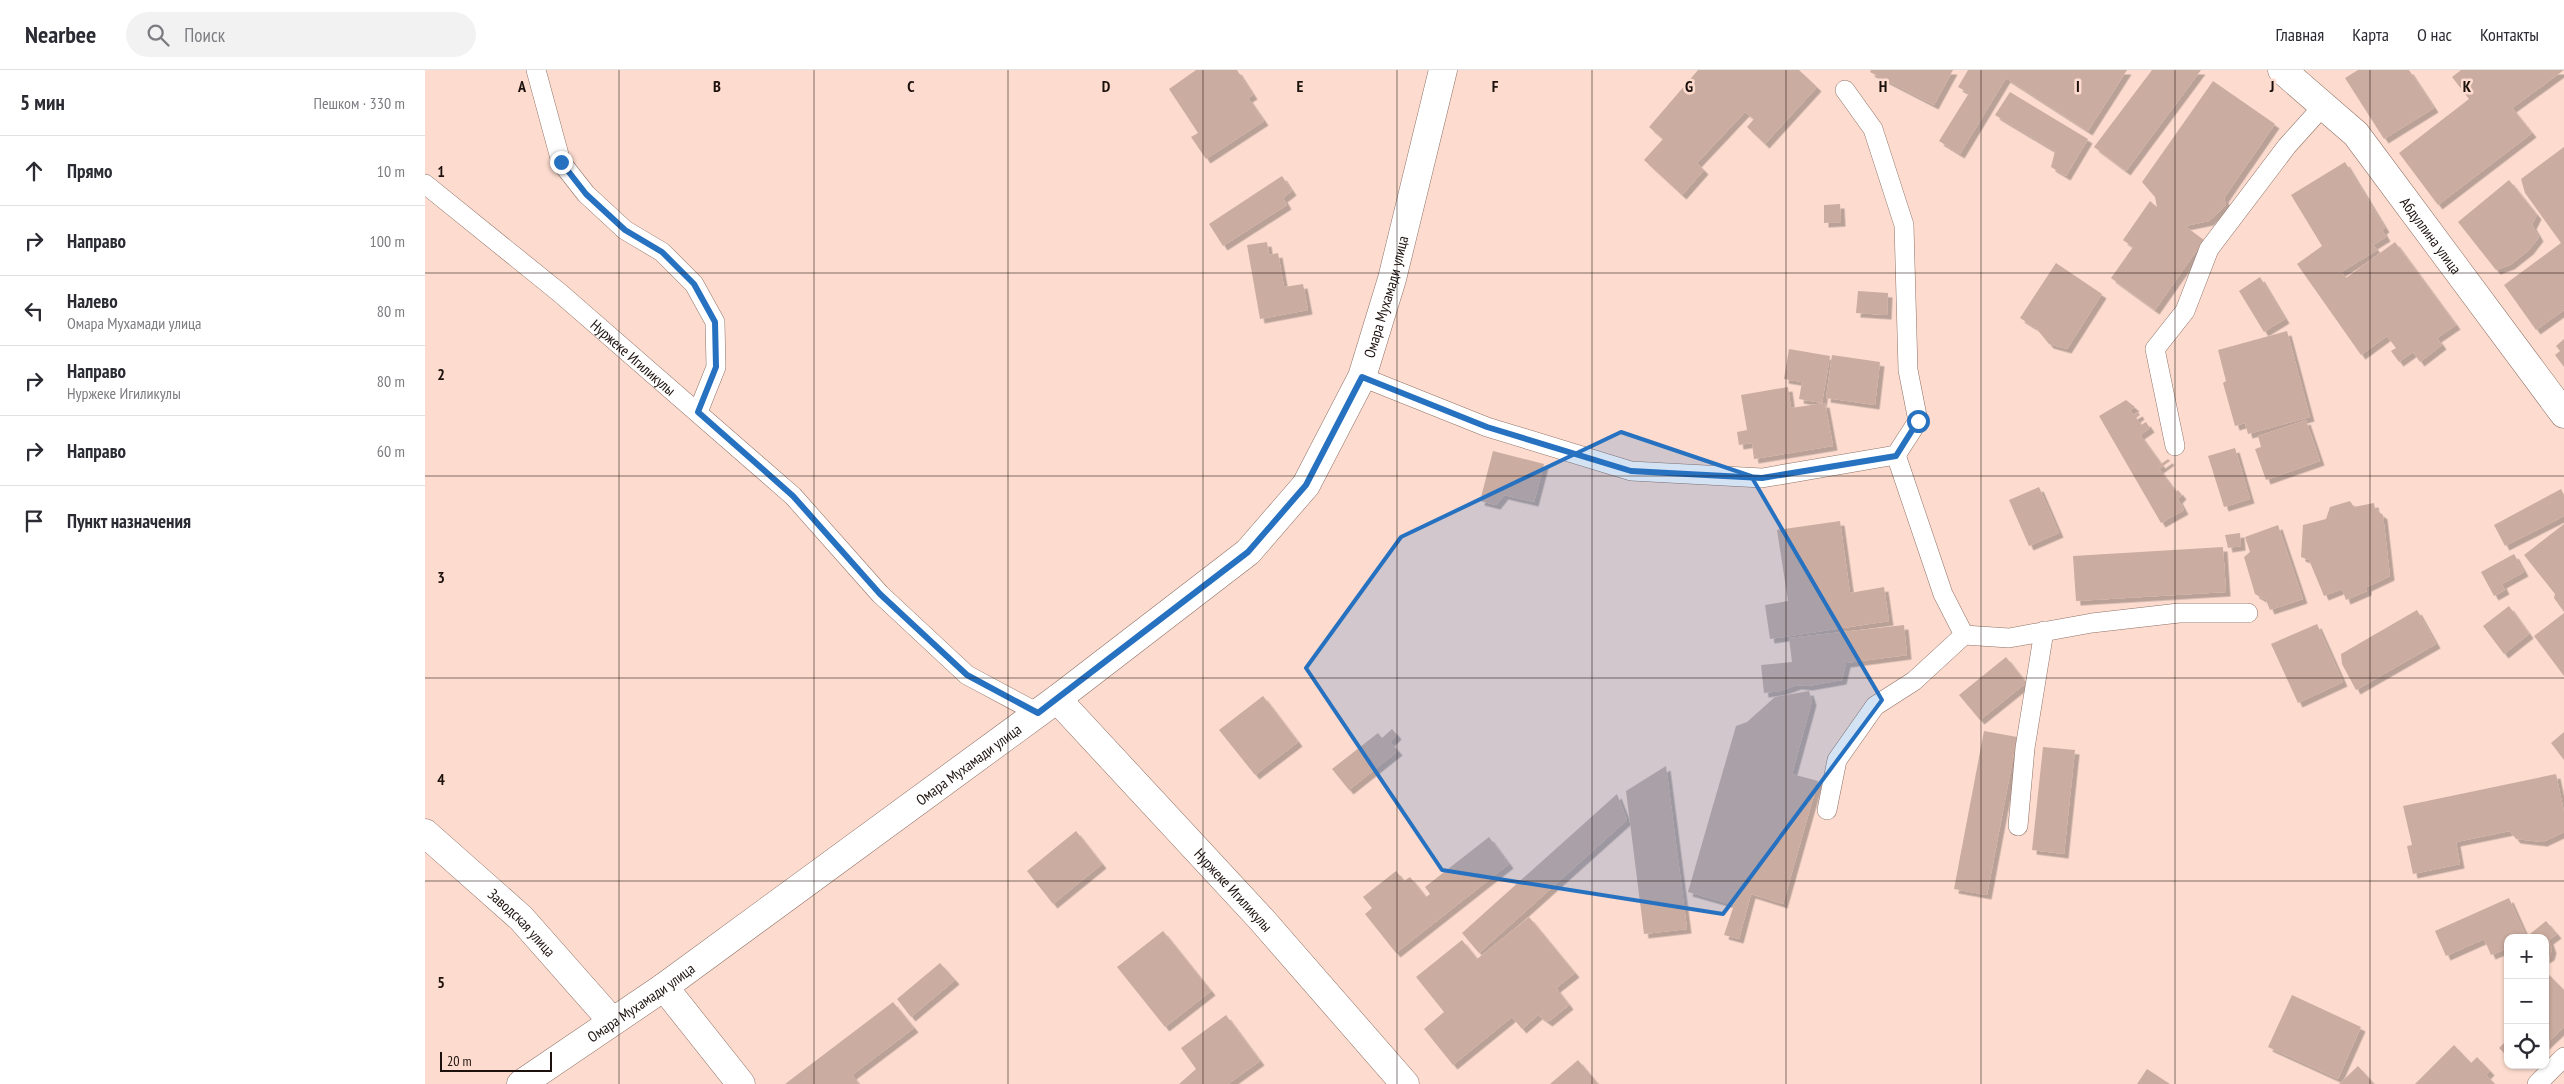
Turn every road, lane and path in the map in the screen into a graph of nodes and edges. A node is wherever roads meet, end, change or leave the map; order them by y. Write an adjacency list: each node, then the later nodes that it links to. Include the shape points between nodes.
1 (536, 70): 8 (lane, via 561,162 586,194 625,230 662,252 694,284 715,322 716,367)
2 (1443, 70): 7 (street, Омара Мухамади улица, via 1392,279)
3 (2282, 70): 5 (street, Абдуллина улица)
4 (1845, 90): 11 (lane, via 1873,128 1904,225 1907,370 1918,421)
5 (2323, 106): 9 (street, Абдуллина улица, via 2356,134); 10 (lane, via 2287,146 2209,249 2185,311 2155,349)
6 (425, 184): 8 (lane, Нуржеке Игиликулы, via 560,293)
7 (1362, 377): 11 (lane, via 1487,427 1631,471 1762,478); 15 (street, Омара Мухамади улица, via 1306,485 1248,552)
8 (698, 412): 15 (lane, Нуржеке Игиликулы, via 793,496 880,594 967,675)
9 (2564, 414)
10 (2175, 446)
11 (1896, 456): 14 (lane, via 1943,594)
12 (2248, 613): 13 (lane, via 2179,613)
13 (2044, 631): 14 (lane, via 2009,638); 17 (lane, via 2025,748)
14 (1964, 635): 16 (lane, via 1914,682 1875,706 1837,760)
15 (1048, 706): 19 (street, Омара Мухамади улица); 24 (street, Нуржеке Игиликулы, via 1262,920)
16 (1827, 810)
17 (2018, 826)
18 (425, 833): 20 (street, Заводская улица, via 521,918)
19 (664, 987): 20 (street, Омара Мухамади улица); 23 (street)
20 (612, 1021): 22 (street, Омара Мухамади улица)
21 (2560, 1061): 25 (lane); 26 (lane)
22 (521, 1084)
23 (741, 1084)
24 (1405, 1084)
25 (2537, 1084)
26 (2558, 1084)

